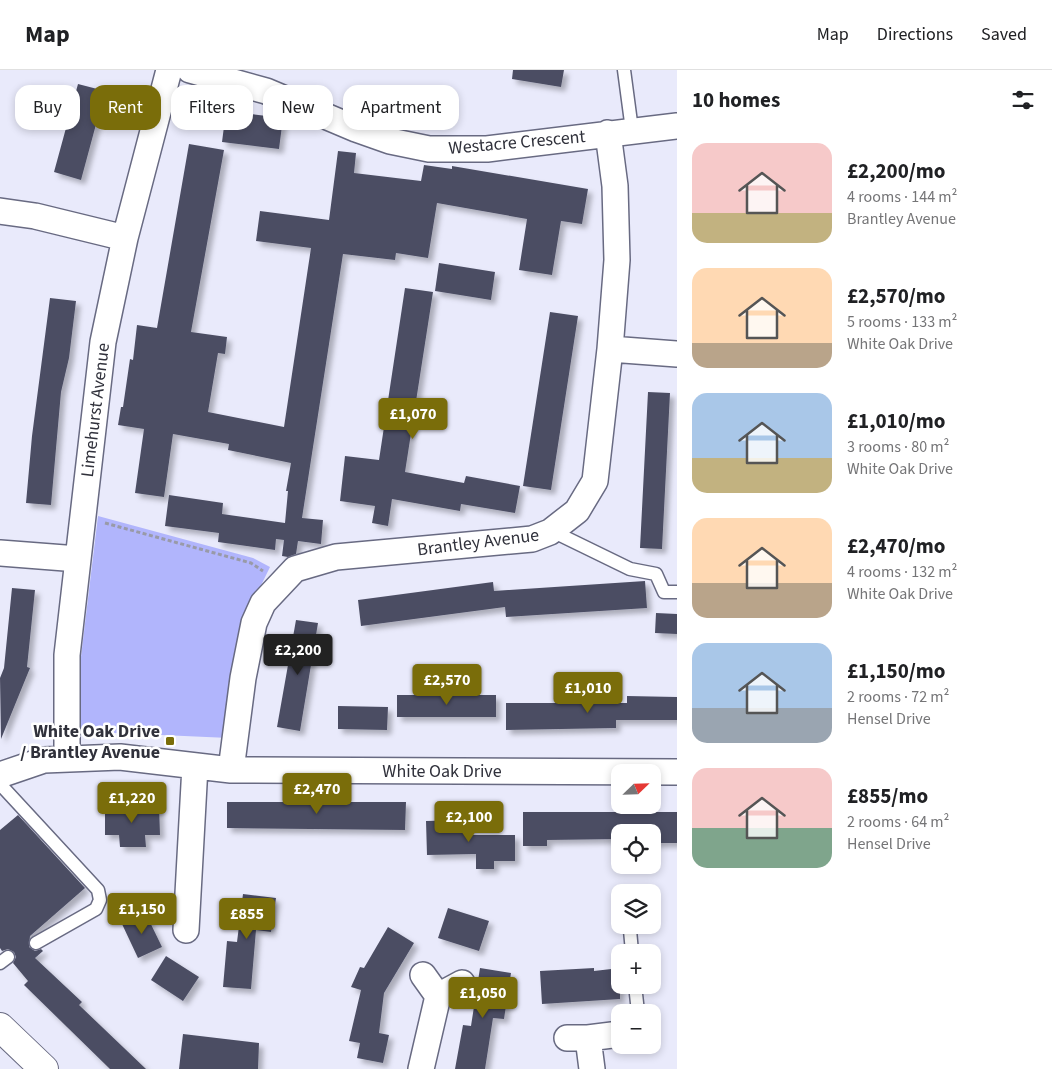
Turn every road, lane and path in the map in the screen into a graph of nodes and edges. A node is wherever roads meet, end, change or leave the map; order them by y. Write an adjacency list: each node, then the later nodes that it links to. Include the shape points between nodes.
1 (169, 70): 7 (street, Limehurst Avenue)
2 (190, 70): 5 (street, Westacre Crescent, via 266,91 356,130 429,149 487,149)
3 (624, 70): 5 (lane)
4 (677, 126): 5 (street, Westacre Crescent)
5 (620, 131): 8 (street, Brantley Avenue)
6 (0, 211): 7 (street, via 35,216)
7 (125, 238): 10 (street, Limehurst Avenue, via 103,342)
8 (610, 349): 9 (street); 11 (street, Brantley Avenue, via 595,481 577,511)
9 (677, 354)
10 (83, 517): 13 (street, Limehurst Avenue); 14 (path, via 251,563)
11 (552, 531): 14 (street, Brantley Avenue, via 532,539 336,558 295,569); 15 (lane, via 630,569 656,574 664,592)
12 (0, 553): 13 (street)
13 (78, 559): 16 (street, Limehurst Avenue, via 67,655)
14 (280, 583): 18 (street, Brantley Avenue, via 263,603 254,623)
15 (677, 592)
16 (67, 757): 17 (street, White Oak Drive, via 120,757); 20 (street, White Oak Drive, via 44,760)
17 (195, 766): 18 (street, White Oak Drive); 22 (street)
18 (231, 770): 19 (street, White Oak Drive)
19 (677, 772)
20 (0, 775)
21 (0, 784): 23 (lane, via 98,890 100,900 96,909)
22 (186, 930)
23 (36, 942)
24 (423, 975): 26 (street)
25 (462, 983): 26 (street)
26 (438, 996): 30 (street)
27 (0, 1027): 29 (street)
28 (611, 1035): 31 (street, via 578,1038)
29 (44, 1069)
30 (421, 1069)
31 (592, 1069)

